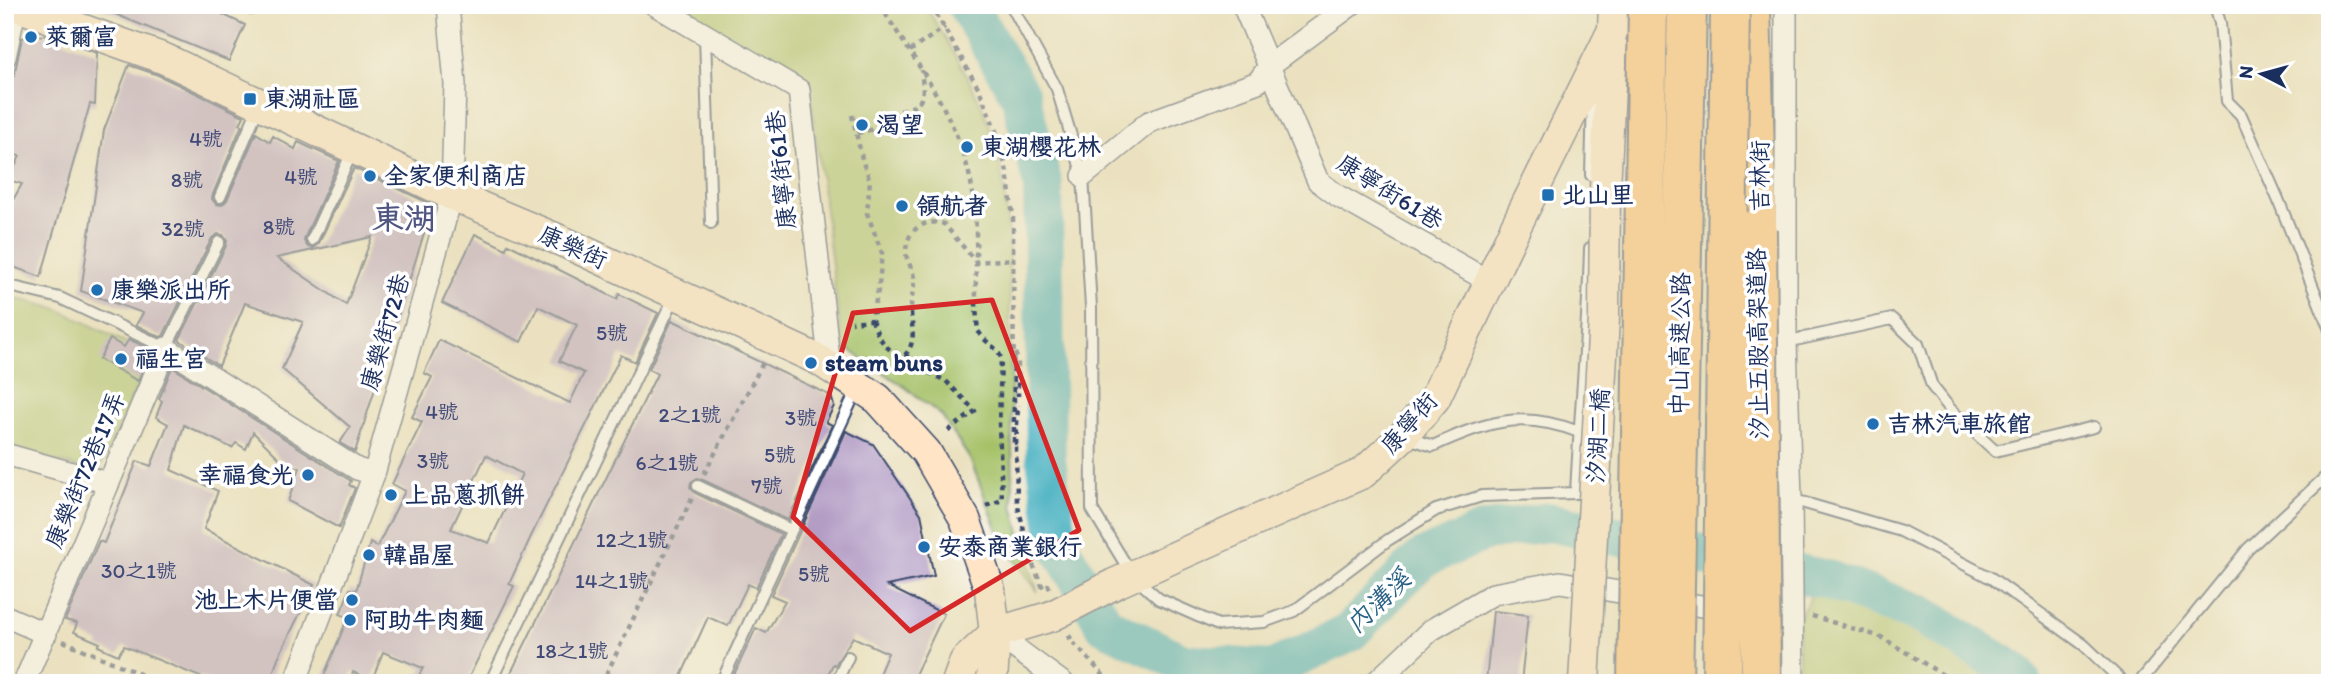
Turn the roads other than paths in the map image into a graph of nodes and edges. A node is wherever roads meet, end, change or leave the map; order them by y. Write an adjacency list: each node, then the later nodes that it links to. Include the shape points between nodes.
1 (16, 5): 15 (street); 18 (street, 康樂街, via 165,59)
2 (448, 5): 22 (street, 康樂街72巷, via 455,84)
3 (655, 5): 14 (street, 康寧街61巷)
4 (1011, 5): 20 (lane, via 1057,89)
5 (1243, 5): 16 (street, 康寧街61巷)
6 (1351, 5): 16 (street)
7 (1648, 5): 64 (highway, bridge)
8 (1687, 5): 65 (highway, 中山高速公路, bridge)
9 (1730, 5): 66 (highway, 中山高速公路, bridge)
10 (1751, 5): 67 (highway, 汐止五股高架道路, bridge)
11 (1786, 5): 32 (street, 吉林街)
12 (2215, 5): 31 (lane, via 2227,100 2241,115)
13 (1613, 17): 17 (street, 康寧街); 21 (street, 汐湖二橋)
14 (705, 35): 24 (lane); 34 (street, 康寧街61巷, via 799,90)
15 (5, 57)
16 (1270, 65): 20 (street, via 1258,82 1149,122); 28 (street, 康寧街61巷, via 1318,181)
17 (1593, 73): 21 (lane); 28 (street, 康寧街)
18 (260, 103): 19 (street, 康樂街); 23 (lane)
19 (354, 148): 22 (street, 康樂街); 25 (lane)
20 (1083, 176): 46 (lane, via 1091,307 1092,509)
21 (1598, 187): 62 (street, 汐湖二橋, bridge, via 1605,318)
22 (452, 195): 30 (street, 康樂街); 41 (street, 康樂街72巷)
23 (220, 197)
24 (711, 223)
25 (312, 240)
26 (1590, 240): 37 (lane)
27 (219, 242): 33 (lane)
28 (1490, 282): 38 (street, 康寧街, via 1435,398)
29 (5, 285): 33 (lane, via 60,298)
30 (676, 294): 34 (street, 康樂街); 55 (lane)
31 (2330, 330)
32 (1786, 342): 36 (lane, via 1892,319 1918,344 1932,386 1995,451); 44 (street, 吉林街)
33 (166, 348): 41 (street, via 357,469); 42 (street, 康樂街72巷17弄)
34 (830, 368): 35 (street, 康樂街)
35 (858, 387): 45 (lane); 51 (street, 康樂街, via 878,400 919,442 965,519 990,590)
36 (2094, 427)
37 (1579, 432): 38 (lane, via 1528,418 1468,430 1433,446); 46 (lane, via 1576,493 1482,496 1436,510 1294,611 1264,622 1218,625)
38 (1403, 436): 46 (street, 康寧街, via 1363,473)
39 (5, 454): 42 (street)
40 (2330, 473): 70 (lane, via 2248,549)
41 (374, 474): 54 (street, 康樂街72巷)
42 (108, 483): 50 (street, 康樂街72巷17弄)
43 (698, 486): 45 (lane)
44 (1791, 499): 48 (street, 吉林街); 69 (lane, via 1901,531 1991,578 2084,645)
45 (791, 530): 56 (lane)
46 (1123, 580): 51 (street, 康寧街, bridge, via 1060,627)
47 (1597, 590): 48 (street); 61 (street, via 1560,582 1493,594 1431,630); 63 (lane)
48 (1796, 613): 68 (street, 吉林街)
49 (5, 616): 50 (street)
50 (46, 634): 53 (street, 康樂街72巷17弄)
51 (995, 634): 58 (street, via 965,661); 59 (street, 康樂街); 60 (street)
52 (848, 657): 57 (lane)
53 (24, 683)
54 (295, 683)
55 (489, 683)
56 (721, 683)
57 (836, 683)
58 (957, 683)
59 (992, 683)
60 (1063, 683)
61 (1376, 683)
62 (1584, 683)
63 (1592, 683)
64 (1637, 683)
65 (1673, 683)
66 (1722, 683)
67 (1762, 683)
68 (1793, 683)
69 (2124, 683)
70 (2139, 683)

